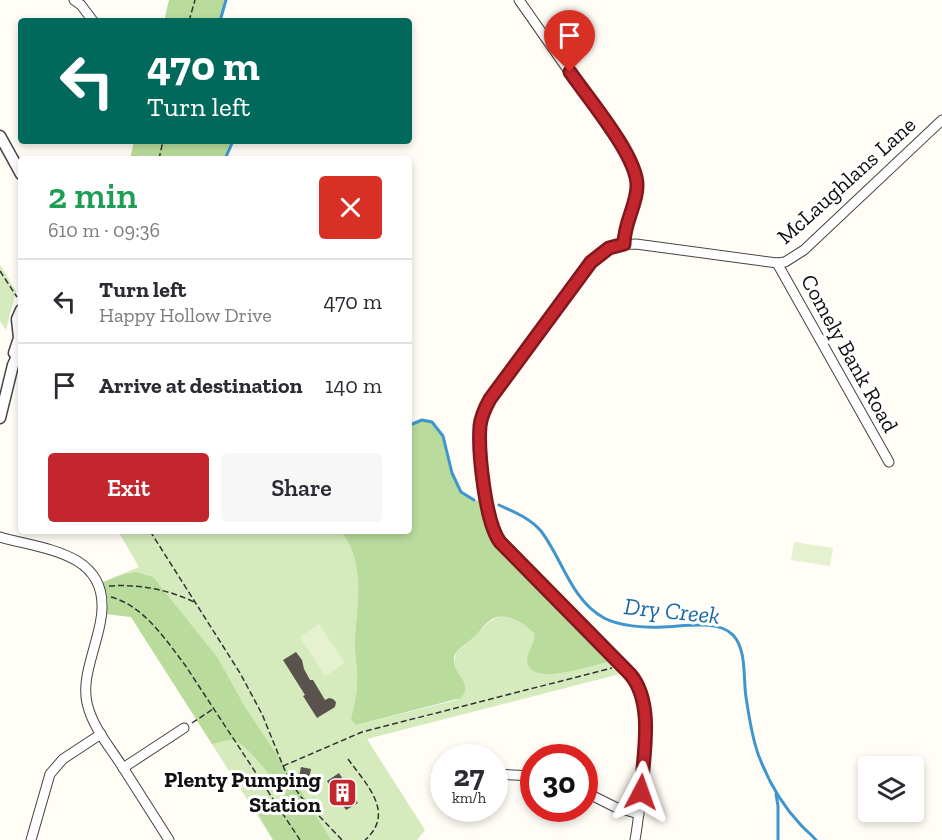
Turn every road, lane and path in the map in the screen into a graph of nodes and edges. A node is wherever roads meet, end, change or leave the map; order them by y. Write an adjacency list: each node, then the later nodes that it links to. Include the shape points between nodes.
1 (74, 0): 4 (street)
2 (195, 0): 5 (path)
3 (519, 0): 9 (street, via 631,160 638,186 624,230)
4 (91, 18)
5 (190, 18)
6 (942, 120): 10 (street, McLaughlans Lane, via 804,250)
7 (0, 136): 8 (street)
8 (18, 169)
9 (624, 244): 10 (street, McLaughlans Lane); 22 (street, via 609,248 583,271 497,388 480,425 488,517 497,539)
10 (777, 263): 17 (street, Comely Bank Road)
11 (0, 271): 12 (path)
12 (17, 297)
13 (18, 338): 15 (street)
14 (18, 354): 15 (street)
15 (13, 365): 16 (street)
16 (0, 418)
17 (889, 462)
18 (152, 534): 21 (path)
19 (0, 539): 20 (street, via 72,557 87,568)
20 (100, 591): 21 (path, via 128,586 158,590); 23 (path, via 131,604 143,615 185,665); 25 (street, via 102,610 86,688 88,708)
21 (195, 603): 27 (path, via 254,698)
22 (621, 664): 27 (path, via 362,732); 30 (street, via 638,684 644,706)
23 (214, 709): 24 (path); 33 (path)
24 (184, 728): 28 (street)
25 (101, 734): 28 (street); 31 (street, via 63,759 50,774)
26 (348, 759): 35 (path, via 372,791 379,811 378,825)
27 (282, 766): 34 (path, via 302,797)
28 (123, 768): 32 (street)
29 (598, 798): 30 (street)
30 (639, 814): 36 (street)
31 (32, 840)
32 (169, 840)
33 (300, 840)
34 (342, 840)
35 (365, 840)
36 (635, 840)

